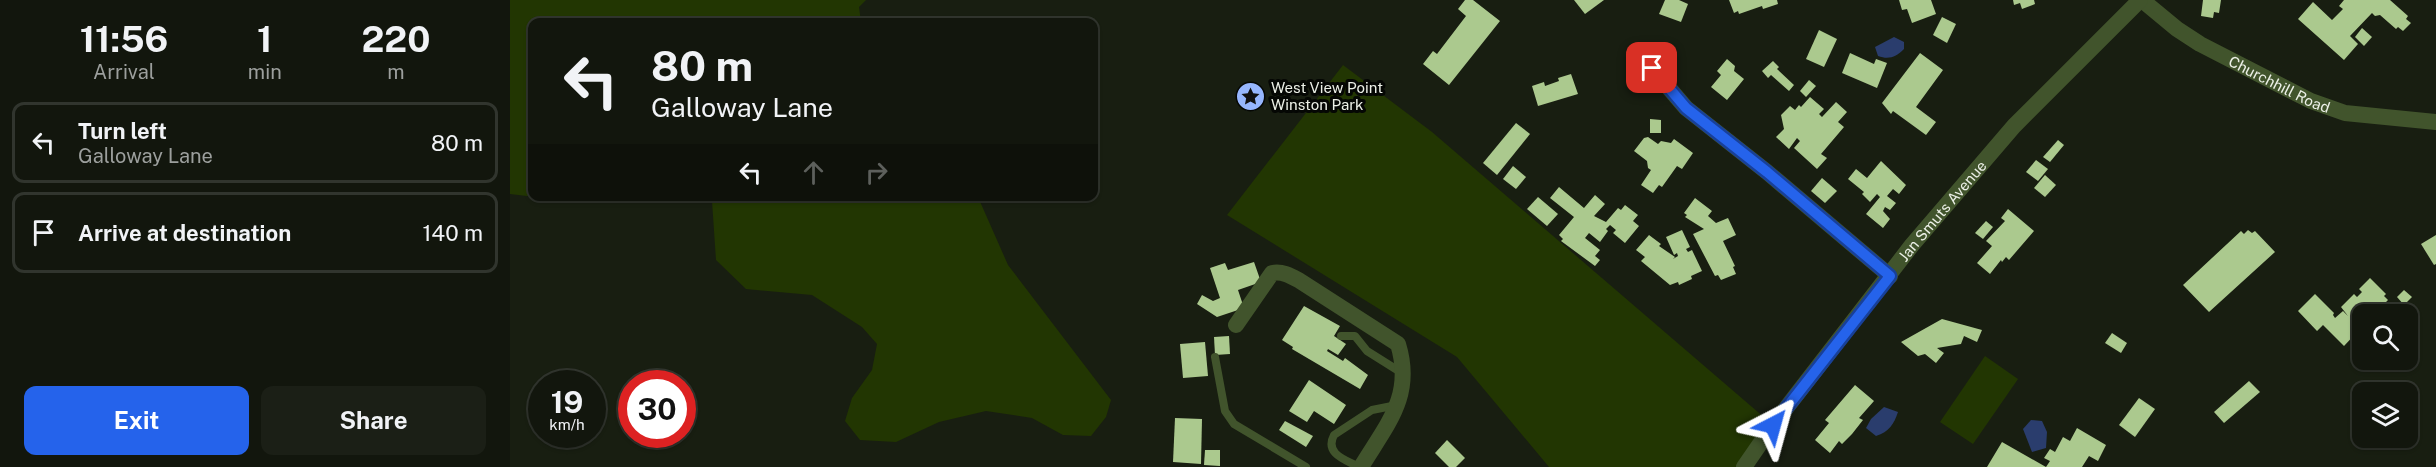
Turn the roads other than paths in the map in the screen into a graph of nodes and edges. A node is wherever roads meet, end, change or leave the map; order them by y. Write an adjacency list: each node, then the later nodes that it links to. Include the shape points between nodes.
1 (2141, 0): 3 (street, Churchhill Road, via 2200,44 2311,101 2345,113); 4 (street, Jan Smuts Avenue, via 2014,126)
2 (1640, 53): 4 (street, via 1686,108)
3 (2436, 122)
4 (1890, 276): 12 (street, Jan Smuts Avenue)
5 (1236, 325): 8 (street, via 1272,273 1285,273 1398,344)
6 (1341, 336): 8 (lane, via 1355,336 1367,351)
7 (1215, 357): 10 (lane, via 1225,411 1234,424)
8 (1404, 374): 9 (street)
9 (1398, 405): 11 (street); 11 (lane, via 1372,410 1334,435 1331,441 1336,455)
10 (1306, 467)
11 (1360, 467)
12 (1744, 467)

